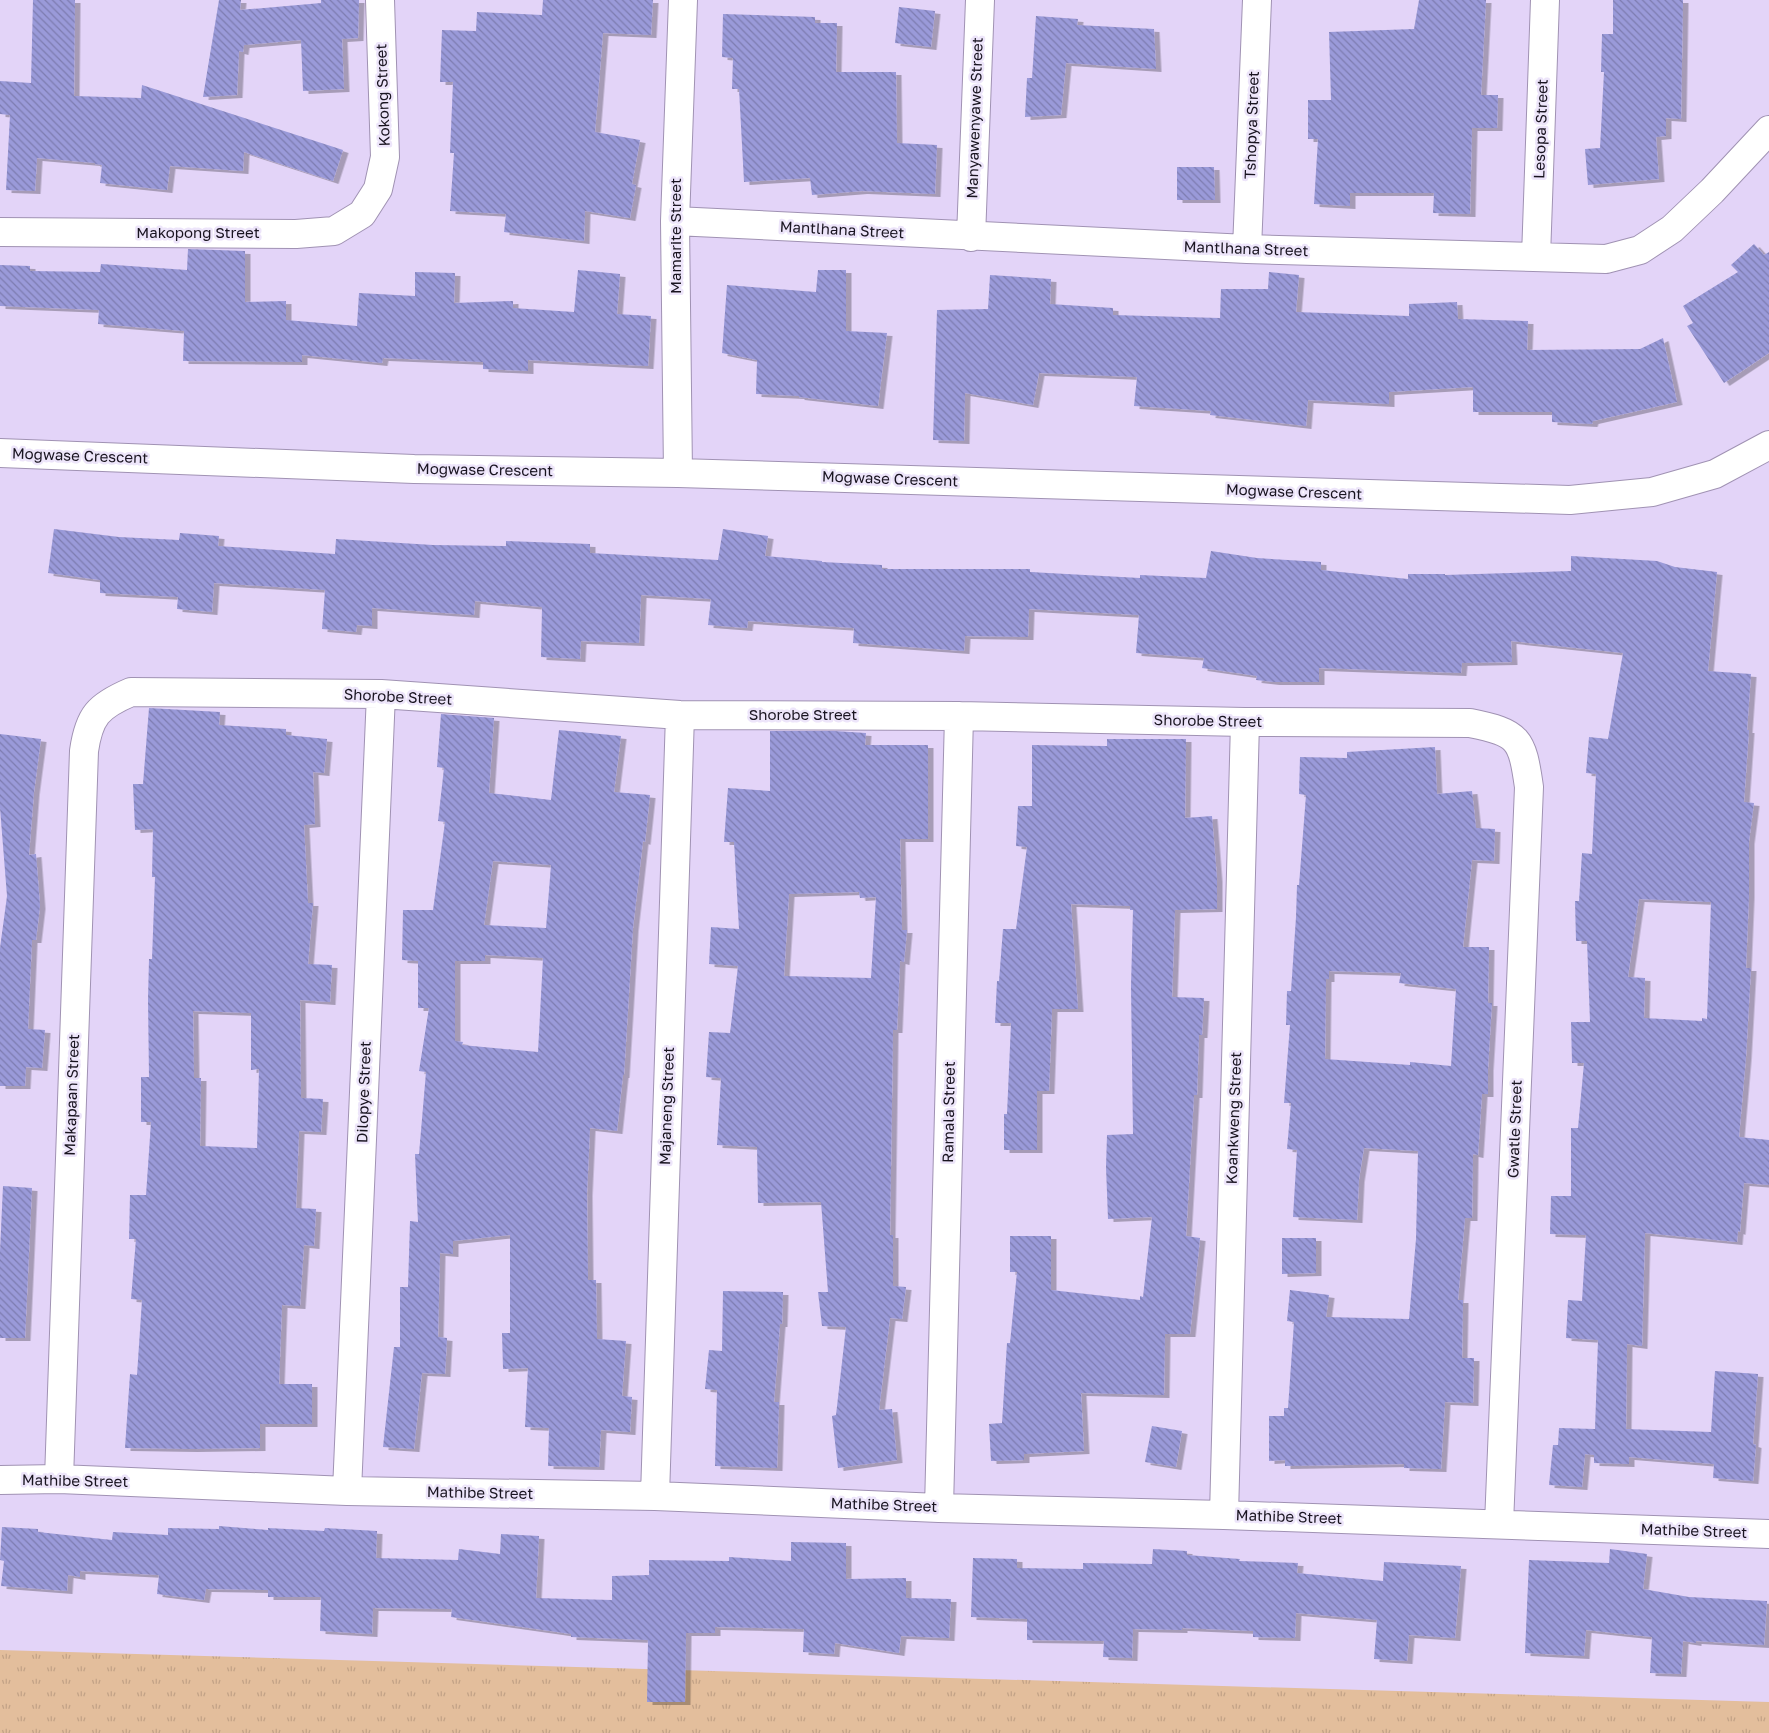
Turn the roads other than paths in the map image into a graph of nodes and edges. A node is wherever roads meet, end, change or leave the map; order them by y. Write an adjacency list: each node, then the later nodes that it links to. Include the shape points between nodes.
1 (380, 0): 7 (street, Kokong Street, via 385,157)
2 (683, 0): 8 (street, Mamarite Street)
3 (980, 0): 10 (street, Manyawenyawe Street)
4 (1257, 0): 11 (street, Tshopya Street)
5 (1545, 0): 12 (street, Lesopa Street)
6 (1769, 130): 12 (street, Mantlhana Street, via 1672,229 1640,250 1606,259)
7 (378, 189): 9 (street, Makopong Street, via 362,214 334,231 296,234)
8 (675, 221): 10 (street, Mantlhana Street); 15 (street, Mamarite Street)
9 (0, 232)
10 (971, 237): 11 (street, Mantlhana Street)
11 (1247, 249): 12 (street, Mantlhana Street)
12 (1536, 257)
13 (1769, 445): 15 (street, Mogwase Crescent, via 1715,474 1652,492 1570,500)
14 (0, 454): 15 (street, Mogwase Crescent, via 414,469)
15 (678, 473)
16 (380, 694): 17 (street, Shorobe Street, via 130,692); 18 (street, Shorobe Street); 24 (street, Dilopye Street)
17 (96, 713): 22 (street, Makapaan Street, via 86,733 84,751)
18 (680, 715): 19 (street, Shorobe Street); 25 (street, Majaneng Street)
19 (959, 716): 20 (street, Shorobe Street); 26 (street, Ramala Street)
20 (1245, 722): 21 (street, Shorobe Street, via 1470,723 1494,728); 27 (street, Koankweng Street)
21 (1514, 737): 28 (street, Gwatle Street, via 1524,757 1529,787)
22 (59, 1479): 23 (street, Mathibe Street); 24 (street, Mathibe Street)
23 (0, 1480)
24 (347, 1491): 25 (street, Mathibe Street)
25 (655, 1496): 26 (street, Mathibe Street)
26 (939, 1508): 27 (street, Mathibe Street)
27 (1224, 1515): 28 (street, Mathibe Street)
28 (1499, 1524): 29 (street, Mathibe Street)
29 (1769, 1534)

